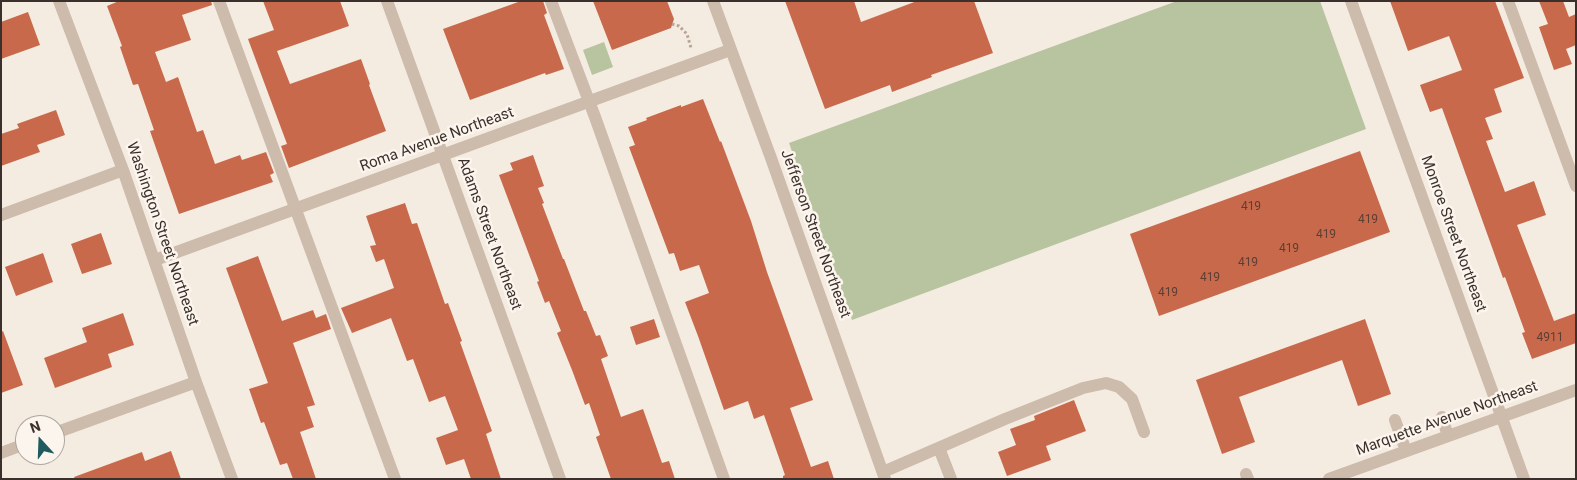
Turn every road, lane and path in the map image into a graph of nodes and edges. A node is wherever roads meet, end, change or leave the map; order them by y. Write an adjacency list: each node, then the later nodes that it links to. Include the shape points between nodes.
1 (59, 1): 13 (street, Washington Street Northeast)
2 (219, 1): 15 (street)
3 (387, 1): 12 (street, Adams Street Northeast)
4 (551, 1): 11 (street)
5 (713, 1): 10 (street, Jefferson Street Northeast)
6 (1351, 1): 20 (street, Monroe Street Northeast)
7 (1508, 1): 14 (street)
8 (672, 24): 9 (path, via 687,34)
9 (691, 48)
10 (730, 50): 11 (street, Roma Avenue Northeast); 31 (street, Jefferson Street Northeast)
11 (589, 102): 12 (street, Roma Avenue Northeast); 35 (street)
12 (443, 155): 15 (street, Roma Avenue Northeast); 34 (street, Adams Street Northeast)
13 (123, 170): 16 (street); 17 (street, Washington Street Northeast)
14 (1576, 186)
15 (296, 209): 17 (street, Roma Avenue Northeast); 33 (street)
16 (1, 215)
17 (155, 260): 18 (street, Washington Street Northeast)
18 (196, 382): 23 (street); 32 (street, Washington Street Northeast)
19 (1576, 390): 20 (street, Marquette Avenue Northeast)
20 (1502, 417): 25 (street, Marquette Avenue Northeast); 38 (street, Monroe Street Northeast)
21 (1442, 418): 25 (street)
22 (1395, 420): 28 (street)
23 (65, 429)
24 (1144, 432): 27 (street, via 1132,399 1119,387 1106,383 1083,388)
25 (1448, 436): 28 (street, Marquette Avenue Northeast)
26 (15, 448): 29 (street)
27 (939, 448): 31 (street); 36 (street)
28 (1406, 451): 30 (street, Marquette Avenue Northeast)
29 (1, 453)
30 (1361, 473): 37 (street, Marquette Avenue Northeast)
31 (884, 475)
32 (232, 479)
33 (395, 479)
34 (560, 479)
35 (724, 479)
36 (951, 479)
37 (1329, 479)
38 (1524, 479)

